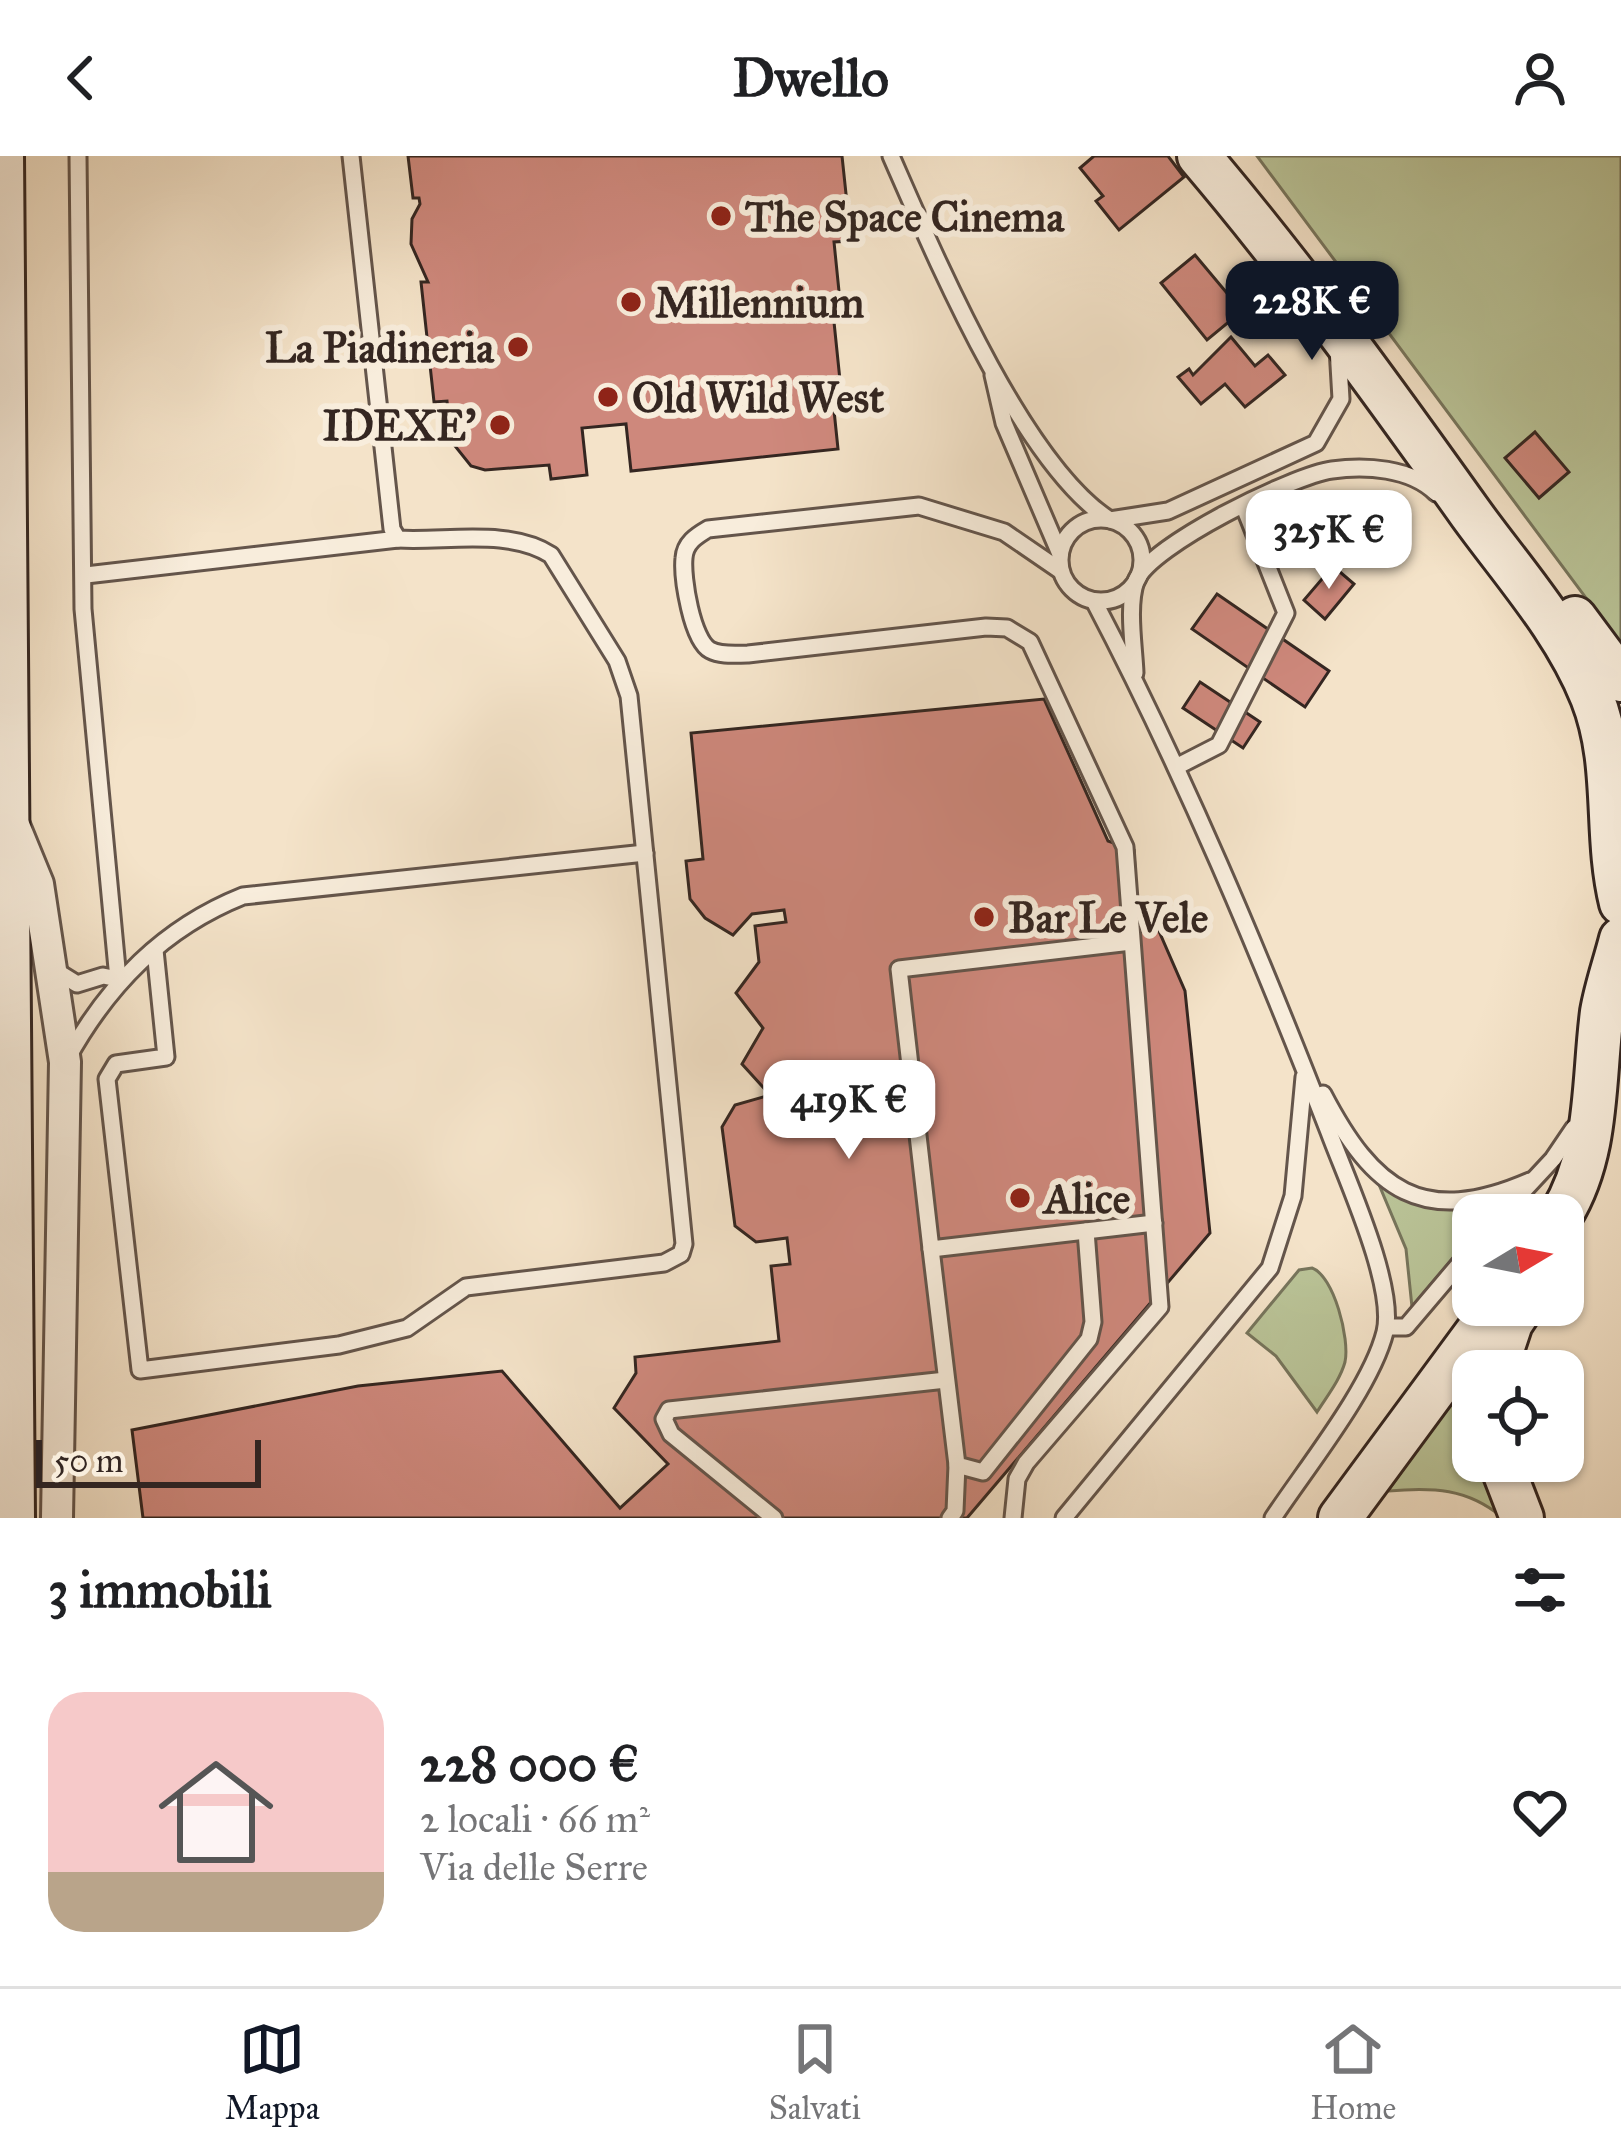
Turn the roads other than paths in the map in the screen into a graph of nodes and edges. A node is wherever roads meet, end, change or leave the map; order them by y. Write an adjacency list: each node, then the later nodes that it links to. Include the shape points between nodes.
1 (2, 156): 7 (street)
2 (78, 156): 15 (lane)
3 (351, 156): 13 (lane)
4 (891, 156): 9 (lane)
5 (1199, 156): 8 (street)
6 (1228, 156): 19 (street)
7 (2, 218): 21 (street)
8 (1336, 330): 11 (lane, via 1341,399 1316,442 1168,511); 12 (street)
9 (992, 366): 11 (lane, via 1051,462); 14 (lane, via 1004,423)
10 (1244, 507): 12 (lane, via 1325,471 1373,468 1430,487); 16 (lane, via 1182,535); 20 (lane, via 1286,613 1219,746)
11 (1110, 520): 14 (lane, via 1074,529); 16 (lane, via 1138,544)
12 (1481, 527): 23 (street, via 1591,695 1612,778 1611,868)
13 (398, 539): 15 (lane); 22 (lane, via 532,543 550,555 624,678)
14 (1061, 563): 17 (lane, via 1073,591); 25 (lane, via 1004,532 919,506 708,529 683,559 693,627 714,653 986,626 1021,633 1125,847)
15 (86, 575): 28 (lane)
16 (1136, 581): 17 (lane, via 1118,598); 18 (lane)
17 (1094, 601): 18 (lane)
18 (1135, 680): 20 (lane)
19 (1621, 680)
20 (1176, 767): 30 (lane)
21 (8, 813): 27 (street, via 38,884); 48 (street)
22 (645, 853): 26 (lane, via 243,896); 26 (lane, via 684,1244 677,1259 466,1287 407,1328 339,1345 140,1370 107,1079 116,1064 166,1057)
23 (1621, 904)
24 (1621, 939): 31 (street)
25 (1131, 942): 38 (lane); 40 (lane, via 899,969)
26 (155, 950): 28 (lane)
27 (49, 962): 28 (lane, via 77,984); 29 (street)
28 (118, 980): 29 (lane)
29 (65, 1062): 49 (street)
30 (1305, 1070): 33 (lane, via 1371,1171 1396,1185 1451,1202); 43 (lane, via 1362,1219); 52 (lane, via 1293,1196 1270,1268)
31 (1597, 1077): 33 (lane, via 1569,1139); 35 (street, via 1593,1130)
32 (1617, 1152): 36 (street); 37 (street)
33 (1530, 1180): 34 (lane)
34 (1518, 1194)
35 (1571, 1194)
36 (1577, 1194)
37 (1584, 1209)
38 (1154, 1223): 39 (lane); 47 (lane, via 1162,1289 1153,1321 1026,1463)
39 (1085, 1231): 40 (lane); 45 (lane, via 1089,1339 982,1472)
40 (931, 1249): 44 (lane)
41 (1452, 1273): 43 (lane, via 1406,1327)
42 (1482, 1326): 54 (street)
43 (1387, 1327): 53 (lane, via 1372,1366)
44 (946, 1380): 45 (lane); 50 (lane, via 669,1410 671,1434)
45 (957, 1466): 51 (lane)
46 (1508, 1482): 55 (street)
47 (1012, 1511)
48 (13, 1518)
49 (57, 1518)
50 (774, 1518)
51 (950, 1518)
52 (1064, 1518)
53 (1273, 1518)
54 (1340, 1518)
55 (1522, 1518)

